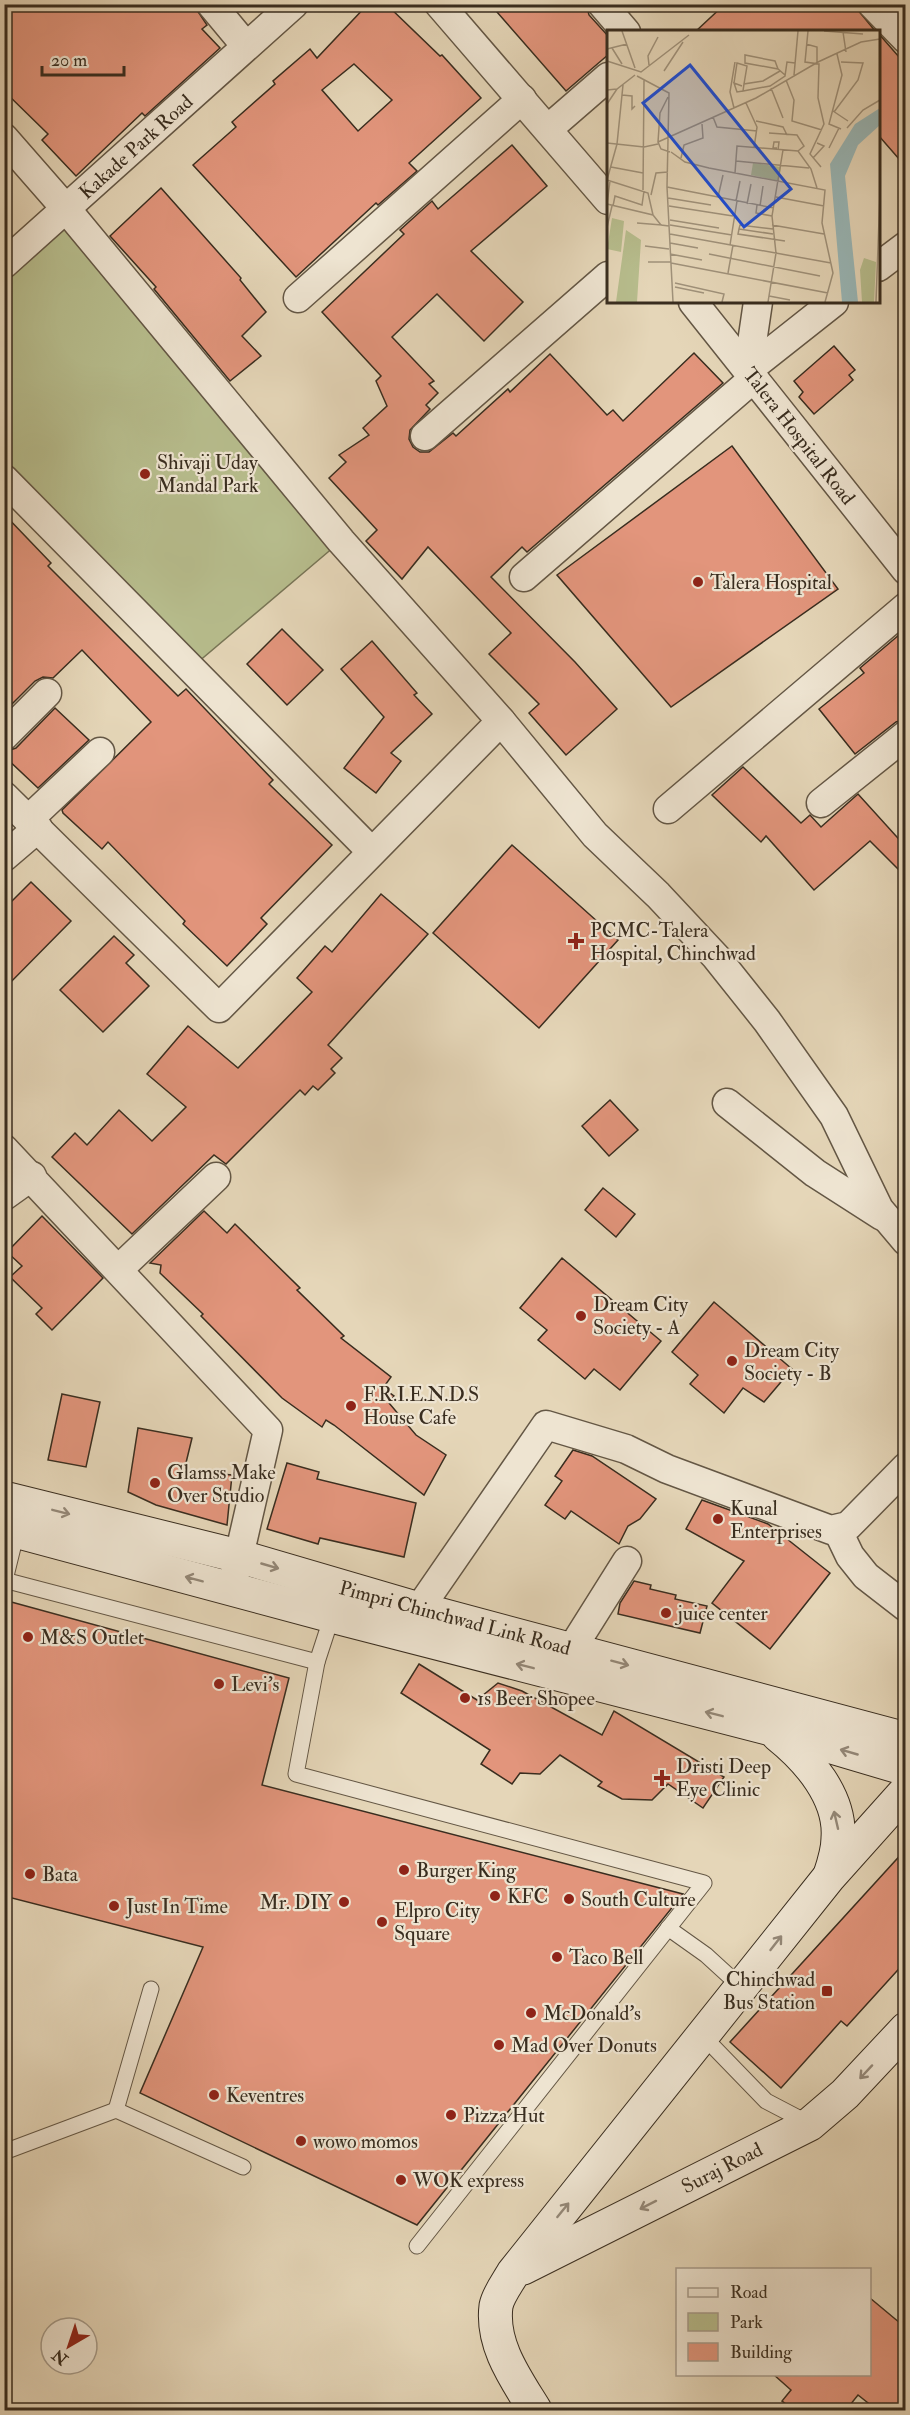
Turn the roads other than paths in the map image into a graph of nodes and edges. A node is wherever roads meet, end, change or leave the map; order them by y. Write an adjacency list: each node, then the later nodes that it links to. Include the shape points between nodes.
1 (212, 4): 8 (street)
2 (294, 4): 8 (street, Kakade Park Road)
3 (439, 4): 10 (street)
4 (602, 4): 6 (street)
5 (872, 4): 7 (street)
6 (624, 30)
7 (906, 39)
8 (246, 46): 14 (street, Kakade Park Road)
9 (607, 79): 11 (street)
10 (522, 99): 11 (street); 19 (street)
11 (548, 129): 13 (street)
12 (4, 138): 14 (street)
13 (607, 198)
14 (67, 210): 16 (street, Kakade Park Road); 30 (street, via 341,541)
15 (906, 246): 17 (street)
16 (4, 264)
17 (880, 266)
18 (607, 278): 24 (street)
19 (298, 298)
20 (694, 303): 23 (street, Talera Hospital Road)
21 (758, 303): 23 (street)
22 (833, 303): 23 (street)
23 (751, 374): 26 (street, Talera Hospital Road); 27 (street)
24 (425, 436)
25 (4, 479): 38 (street)
26 (906, 570)
27 (524, 578)
28 (906, 607): 36 (street)
29 (47, 693): 32 (street)
30 (501, 721): 38 (street); 45 (street, via 596,835 708,949 767,1021 834,1116 879,1209)
31 (906, 735): 35 (street)
32 (4, 736)
33 (100, 752): 37 (street)
34 (4, 796): 37 (street)
35 (821, 803)
36 (668, 809)
37 (33, 824): 38 (street, via 219,1008); 39 (street)
38 (371, 851)
39 (4, 857)
40 (728, 1103): 45 (street, via 815,1173)
41 (4, 1149): 42 (street)
42 (32, 1176): 44 (street); 46 (street)
43 (216, 1177): 46 (street)
44 (4, 1196)
45 (897, 1231)
46 (119, 1269): 51 (street, via 268,1430)
47 (906, 1467): 49 (street, via 848,1526)
48 (4, 1497): 51 (main road, Pimpri Chinchwad Link Road, one-way to 51)
49 (837, 1529): 55 (street, via 850,1556 866,1576); 56 (street, via 689,1478 626,1449 546,1425)
50 (11, 1530): 53 (lane); 54 (main road, Pimpri Chinchwad Link Road, one-way to 50)
51 (238, 1556): 54 (street); 56 (main road, Pimpri Chinchwad Link Road, one-way to 56)
52 (627, 1561): 58 (street)
53 (5, 1580): 59 (lane)
54 (232, 1589): 57 (main road, Pimpri Chinchwad Link Road)
55 (906, 1607)
56 (419, 1609): 58 (main road, Pimpri Chinchwad Link Road)
57 (332, 1616): 59 (lane); 60 (main road, Pimpri Chinchwad Link Road, one-way to 57)
58 (571, 1650): 60 (main road, Pimpri Chinchwad Link Road, one-way to 60)
59 (317, 1662): 65 (lane, via 296,1774 704,1883)
60 (773, 1717): 61 (main road, Pimpri Chinchwad Link Road); 62 (main road, Pimpri Chinchwad Link Road, one-way to 60); 64 (main road, one-way to 60, via 839,1835 831,1800 810,1764)
61 (906, 1739)
62 (906, 1769)
63 (906, 1791): 64 (main road)
64 (829, 1876): 66 (main road, one-way to 64)
65 (668, 1928): 66 (lane); 74 (lane)
66 (741, 1987): 69 (main road)
67 (151, 1989): 70 (lane)
68 (906, 2029): 71 (main road, Suraj Road, one-way to 71, via 845,2094)
69 (703, 2036): 71 (lane, via 766,2101); 75 (main road, one-way to 69)
70 (117, 2110): 72 (lane); 73 (lane)
71 (810, 2124): 75 (main road, Suraj Road, one-way to 75)
72 (4, 2152)
73 (243, 2167)
74 (417, 2246)
75 (513, 2273): 76 (main road, via 496,2304 497,2331 506,2362)
76 (535, 2410)

